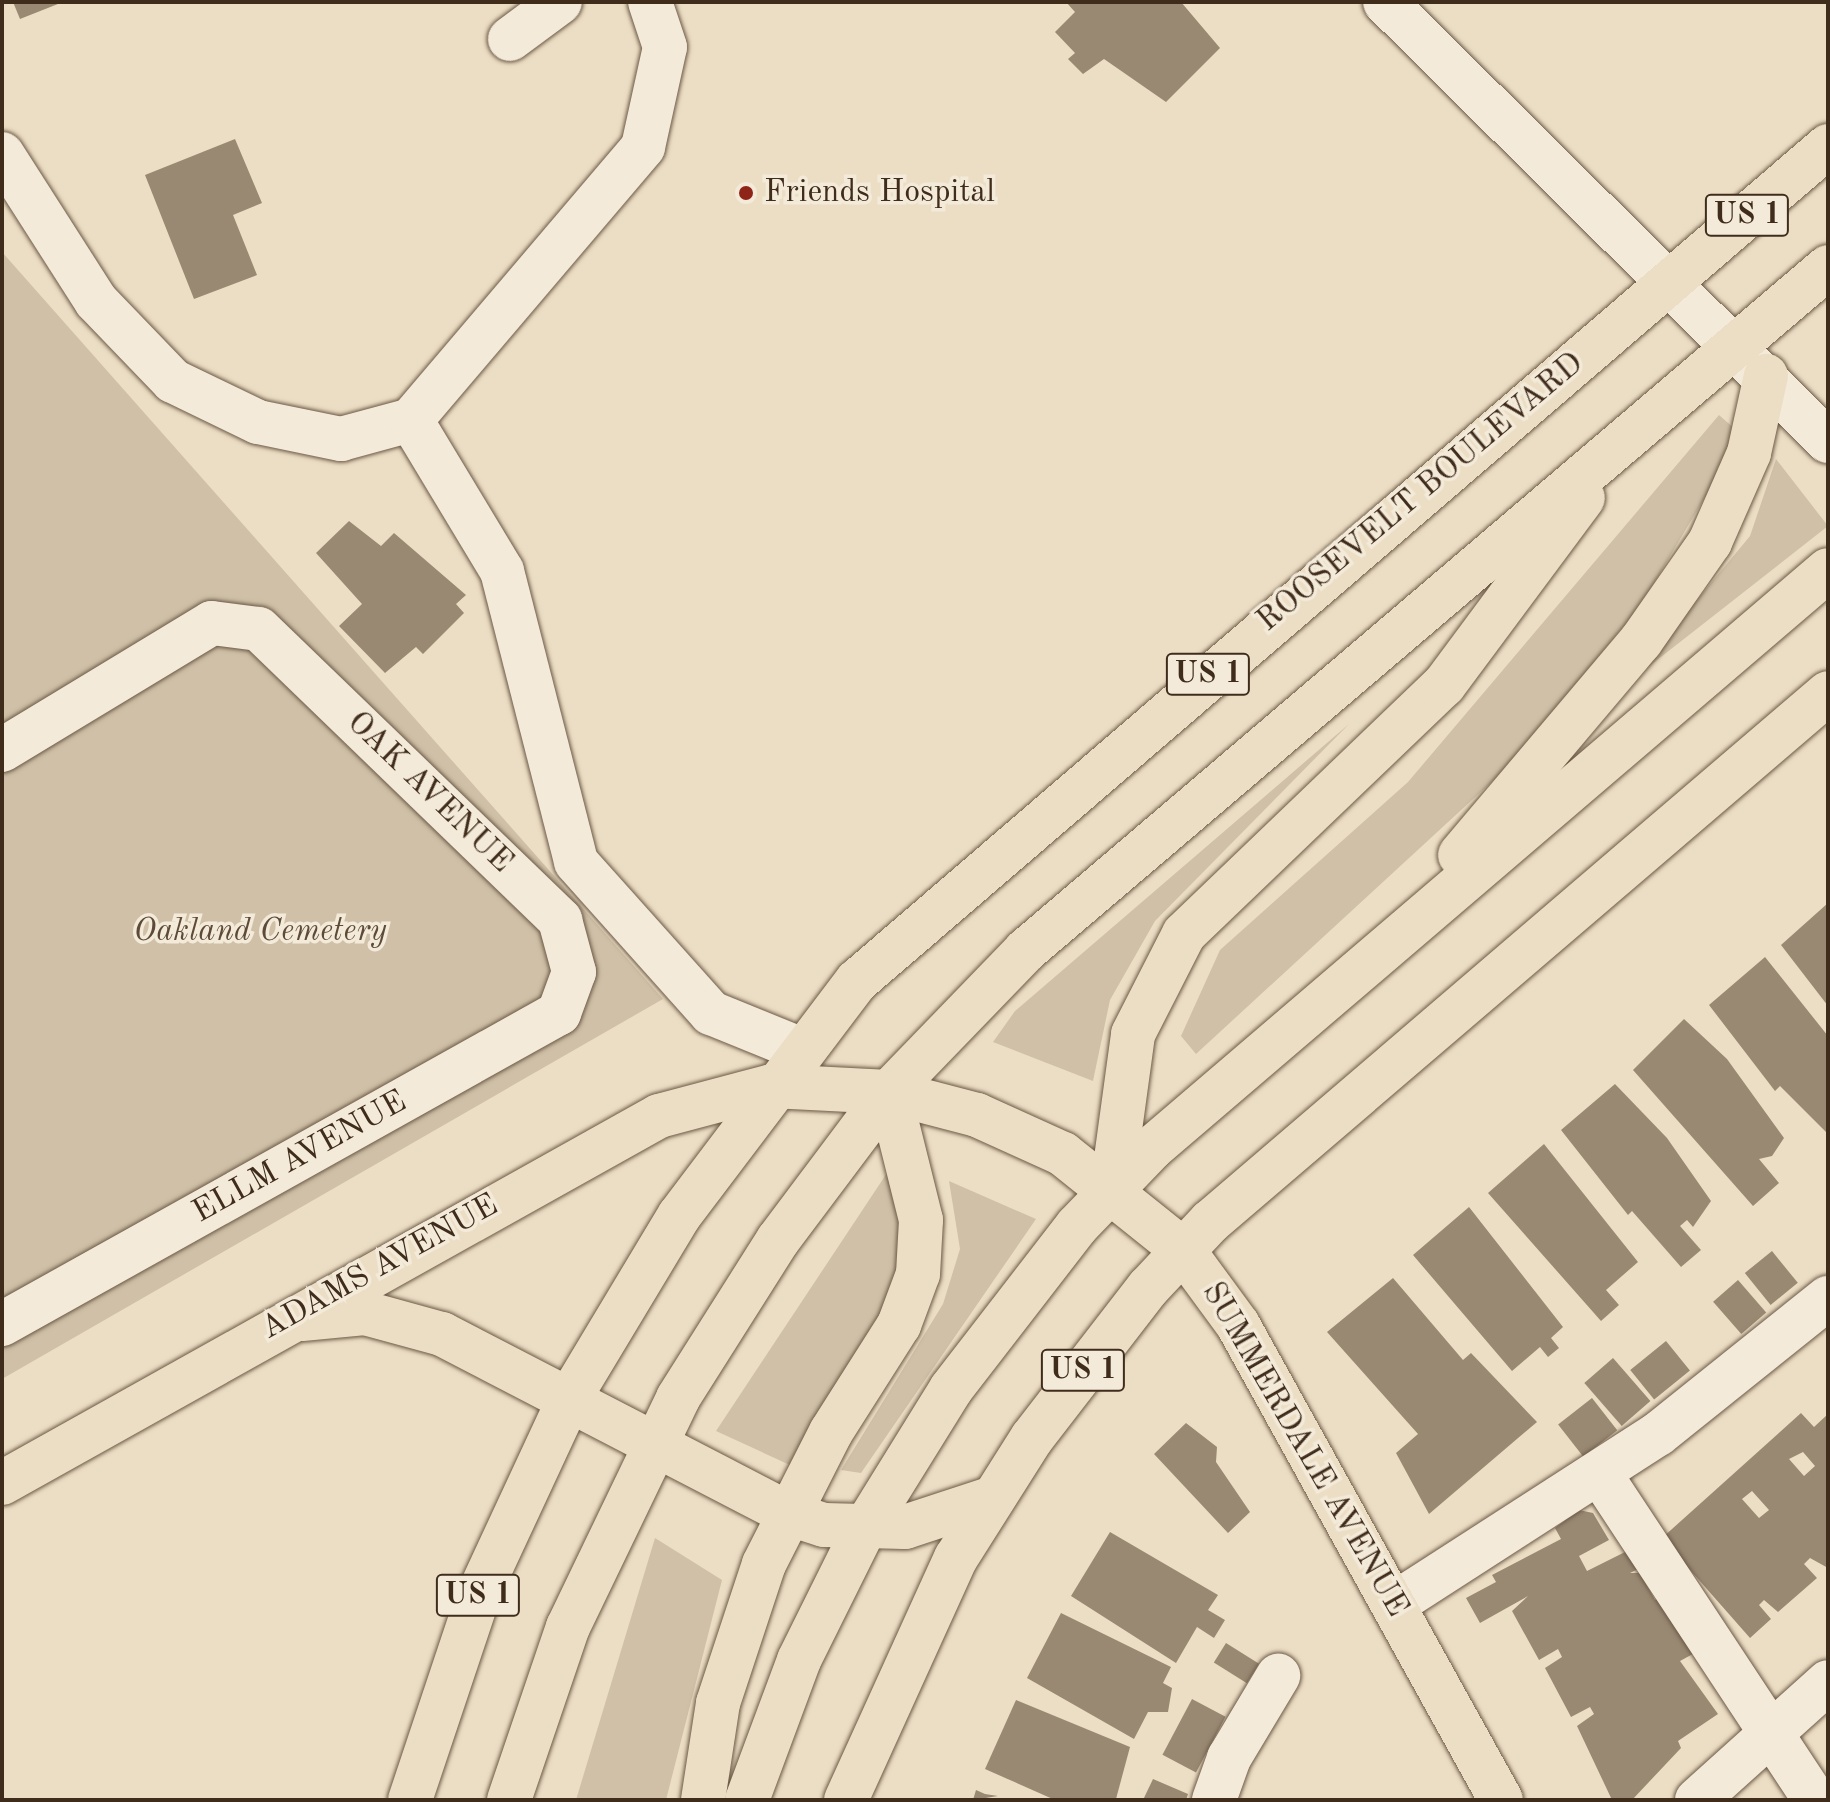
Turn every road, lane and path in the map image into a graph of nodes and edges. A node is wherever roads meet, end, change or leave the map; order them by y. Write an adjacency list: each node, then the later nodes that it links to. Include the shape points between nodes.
1 (560, 2): 4 (street)
2 (650, 2): 11 (street, via 665,47 643,147)
3 (1385, 2): 8 (street)
4 (510, 39)
5 (1828, 146): 8 (main road, ROOSEVELT BOULEVARD / US 1)
6 (2, 154): 11 (street, via 96,301 173,381 258,422 341,439)
7 (1828, 267): 9 (main road, US 1)
8 (1666, 284): 9 (street); 19 (main road, ROOSEVELT BOULEVARD / US 1, via 954,891 857,981)
9 (1736, 346): 10 (street); 12 (main road, US 1)
10 (1766, 376): 13 (street); 17 (main road, via 1733,497 1679,590)
11 (411, 420): 19 (street, via 502,571 576,862 711,1013)
12 (1625, 441): 21 (main road, US 1, via 989,983); 22 (main road, via 1444,685 1184,934 1133,1034)
13 (1828, 441)
14 (1828, 570): 17 (main road, US 1)
15 (1828, 693): 23 (main road, US 1)
16 (2, 750): 18 (street, OAK AVENUE, via 212,623 259,629 560,920)
17 (1376, 955): 22 (main road, US 1)
18 (574, 972): 26 (street, ELLM AVENUE, via 559,1013)
19 (802, 1050): 20 (main road, ROOSEVELT BOULEVARD / US 1)
20 (772, 1086): 21 (main road, SUMMERDALE AVENUE); 25 (main road, ADAMS AVENUE, via 715,1097 623,1133); 27 (main road, ROOSEVELT BOULEVARD / US 1, via 679,1216)
21 (889, 1092): 22 (main road, SUMMERDALE AVENUE, via 1008,1126); 28 (main road, US 1, via 778,1240); 32 (main road, via 921,1220 918,1274 899,1325)
22 (1112, 1188): 23 (main road, SUMMERDALE AVENUE); 33 (main road, US 1, via 951,1389)
23 (1183, 1250): 31 (main road, US 1, via 1075,1380); 34 (main road, SUMMERDALE AVENUE, via 1238,1325)
24 (1828, 1298): 29 (street)
25 (280, 1323): 27 (main road, via 365,1313 402,1320); 30 (main road, ADAMS AVENUE)
26 (2, 1324)
27 (569, 1399): 28 (main road); 38 (main road, ROOSEVELT BOULEVARD / US 1, via 470,1617)
28 (654, 1443): 32 (main road); 39 (main road, US 1, via 568,1627)
29 (1600, 1474): 34 (street); 37 (street, via 1674,1577)
30 (2, 1483)
31 (993, 1498): 33 (main road, via 947,1518); 42 (main road, US 1, via 917,1631)
32 (787, 1513): 33 (main road); 40 (main road, via 718,1703)
33 (863, 1531): 41 (main road, US 1, via 799,1660)
34 (1394, 1604): 44 (main road, SUMMERDALE AVENUE)
35 (1278, 1676): 43 (street, via 1229,1758)
36 (1828, 1682): 37 (street)
37 (1767, 1737): 45 (street); 46 (street)
38 (410, 1800)
39 (509, 1800)
40 (703, 1800)
41 (747, 1800)
42 (846, 1800)
43 (1214, 1800)
44 (1501, 1800)
45 (1697, 1800)
46 (1815, 1800)

